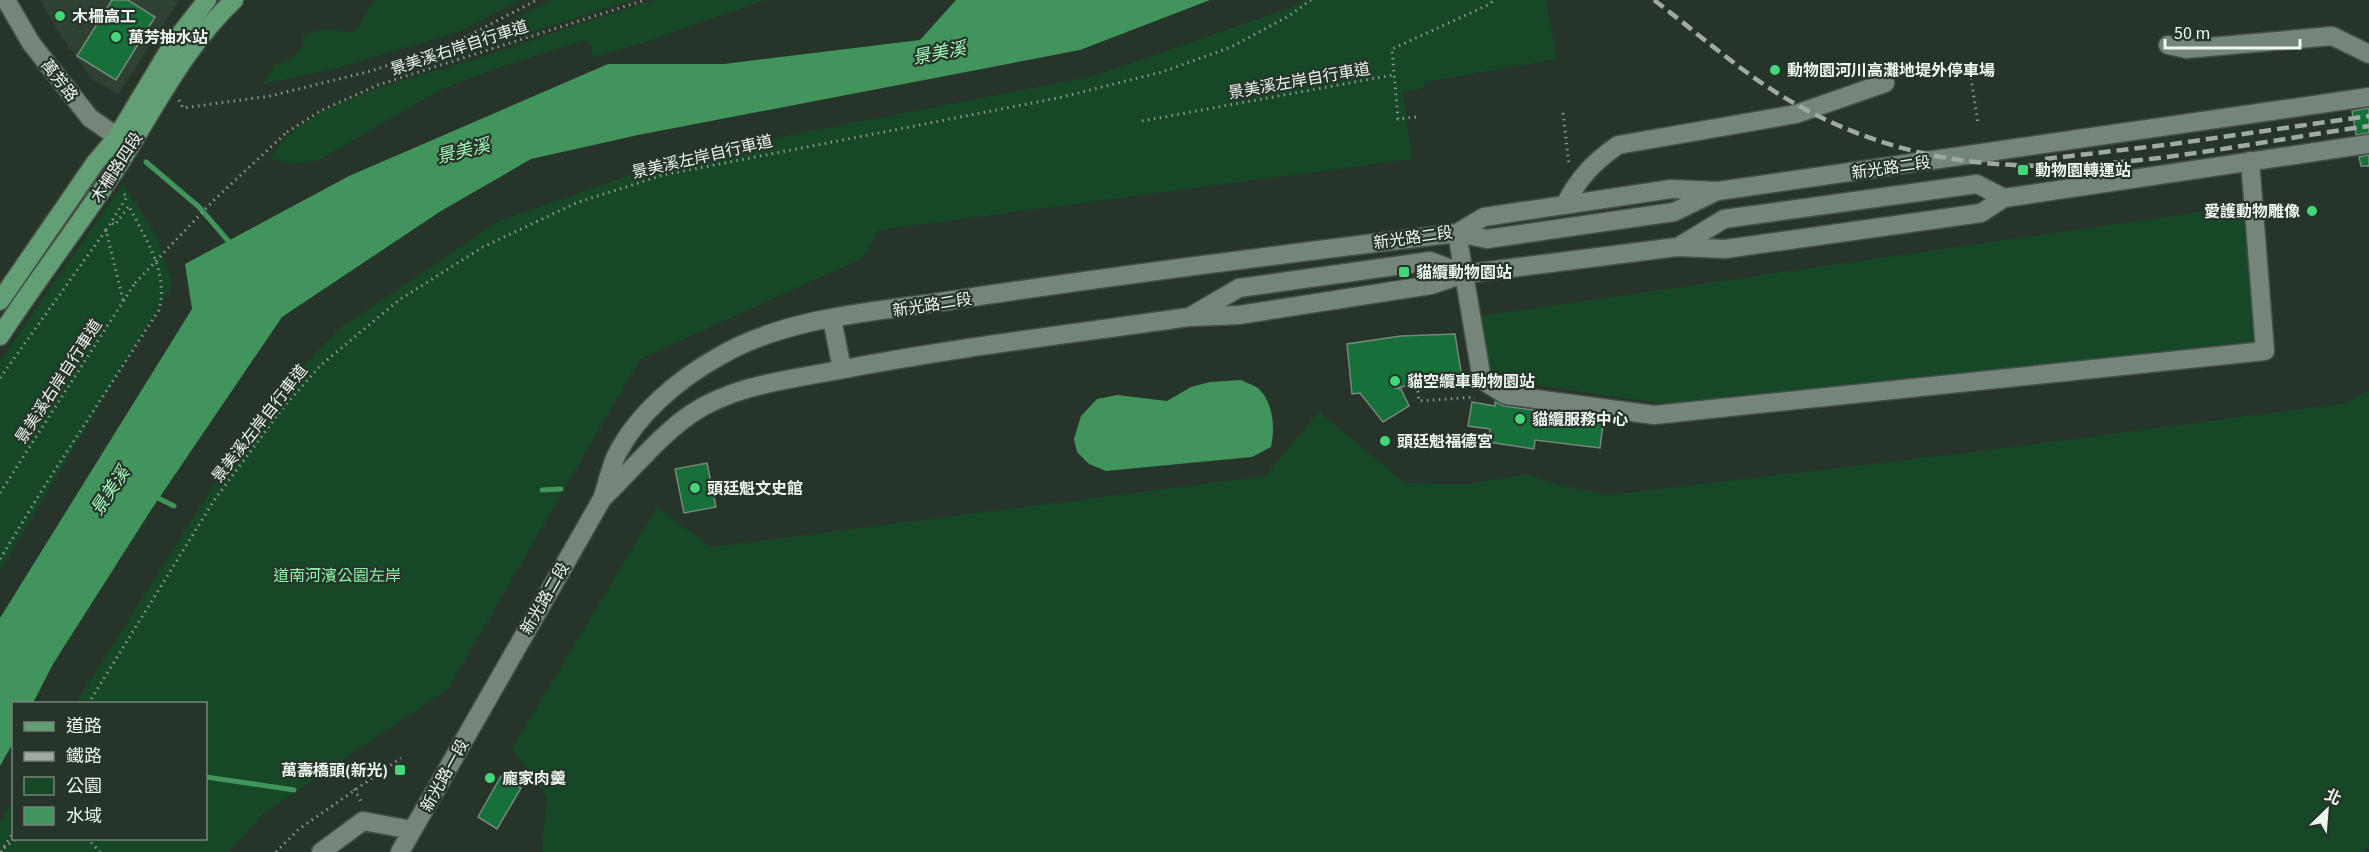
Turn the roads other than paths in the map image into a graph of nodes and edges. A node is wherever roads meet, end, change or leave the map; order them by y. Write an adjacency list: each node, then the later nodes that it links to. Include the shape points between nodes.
1 (6, 0): 8 (street, 萬芳路, via 31,43 90,118)
2 (207, 0): 8 (main road, 木柵路四段, via 174,42)
3 (234, 0): 8 (main road, 木柵路四段)
4 (2168, 45): 5 (street, via 2186,49 2332,36)
5 (2369, 54)
6 (1885, 83): 13 (street, via 1796,114 1618,145 1577,181)
7 (2369, 98): 11 (street, 新光路二段)
8 (124, 141): 17 (main road, 木柵路四段, via 95,163); 20 (main road, 木柵路四段)
9 (2369, 144): 10 (street, 新光路二段)
10 (2250, 161): 12 (street, 新光路二段); 16 (street, via 2265,351 1654,415 1506,395 1482,380)
11 (1718, 191): 13 (street, 新光路二段, via 1671,189); 14 (street, via 1674,212 1487,239)
12 (2004, 198): 15 (street, 新光路二段, via 1981,213 1725,249); 15 (street, via 1977,184 1724,219)
13 (1565, 205): 14 (street, 新光路二段, via 1484,217)
14 (1457, 233): 16 (street); 19 (street, 新光路二段, via 1104,277)
15 (1677, 247): 16 (street, 新光路二段)
16 (1464, 274): 18 (street, 新光路二段, via 1419,287 1239,315); 18 (street, via 1430,261 1239,288)
17 (2, 292)
18 (1189, 317): 21 (street, 新光路二段)
19 (832, 319): 21 (street); 22 (street, 新光路二段, via 771,332 718,357 666,393 617,455)
20 (0, 336)
21 (842, 369): 22 (street, 新光路二段, via 759,386 722,398 692,414)
22 (602, 499): 23 (street, 新光路二段)
23 (487, 696): 24 (street, 新光路一段)
24 (412, 830): 25 (street, via 363,821); 26 (street, 新光路一段)
25 (321, 852)
26 (400, 852)

